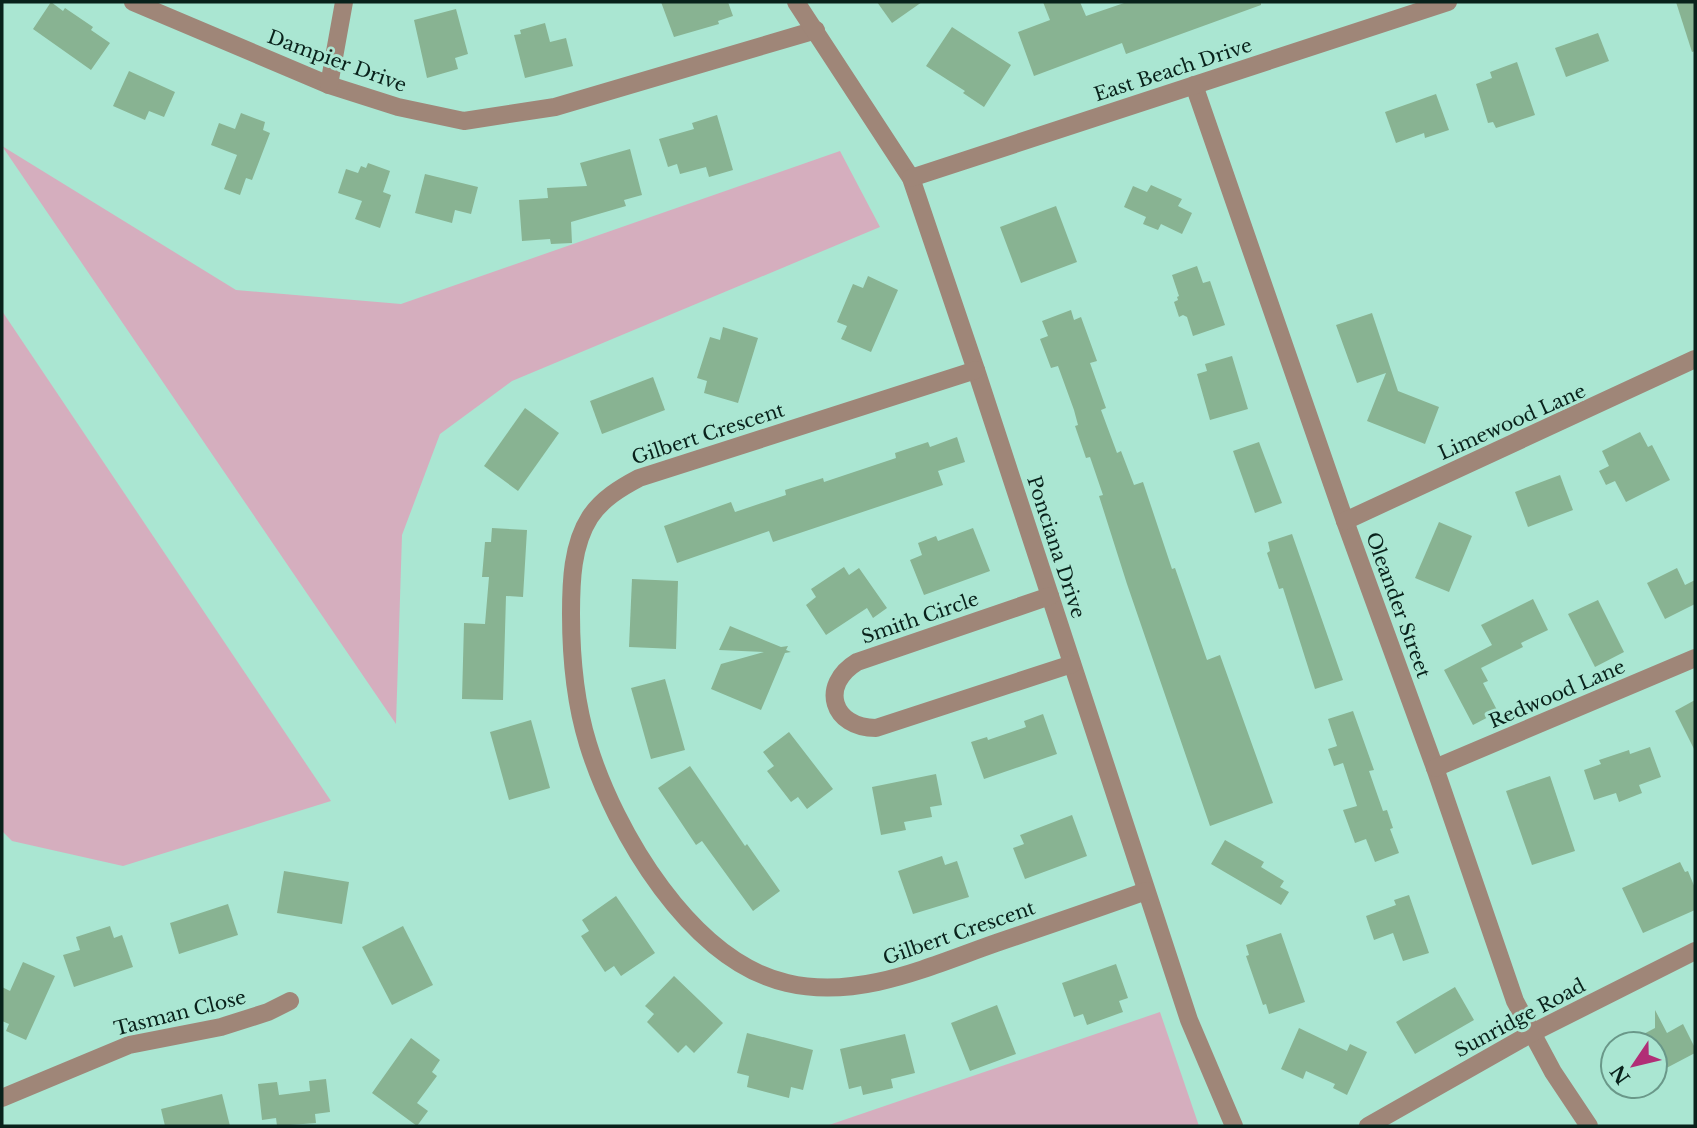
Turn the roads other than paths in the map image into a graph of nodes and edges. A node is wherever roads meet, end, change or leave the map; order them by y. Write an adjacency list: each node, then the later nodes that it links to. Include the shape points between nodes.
1 (133, 2): 6 (street, Dampier Drive)
2 (344, 2): 6 (street)
3 (796, 2): 5 (street, Ponciana Drive)
4 (1448, 2): 7 (street, East Beach Drive)
5 (816, 30): 6 (street, Dampier Drive, via 555,107 464,121 398,107); 8 (street, Ponciana Drive)
6 (330, 85)
7 (1194, 85): 8 (street, East Beach Drive); 11 (street, Oleander Street)
8 (911, 178): 10 (street, Ponciana Drive)
9 (1695, 359): 11 (street, Limewood Lane)
10 (976, 370): 12 (street, Ponciana Drive); 16 (street, Gilbert Crescent, via 639,478 609,496 590,516 579,539 572,573 570,639 573,674 598,775 623,828 688,920 734,960 788,984 876,983)
11 (1345, 521): 15 (street, Oleander Street)
12 (1050, 596): 14 (street, Ponciana Drive); 14 (street, Smith Circle, via 857,662 837,680 836,705 853,724 876,728)
13 (1695, 657): 15 (street, Redwood Lane)
14 (1072, 664): 16 (street, Ponciana Drive)
15 (1436, 768): 19 (street, Oleander Street, via 1515,1001)
16 (1146, 891): 21 (street, Ponciana Drive, via 1189,1020)
17 (1695, 951): 19 (street, Sunridge Road)
18 (290, 1001): 20 (street, Tasman Close, via 221,1027 129,1045)
19 (1532, 1033): 22 (street, Sunridge Road); 23 (street, Oleander Street)
20 (2, 1098)
21 (1234, 1126)
22 (1368, 1126)
23 (1589, 1126)

